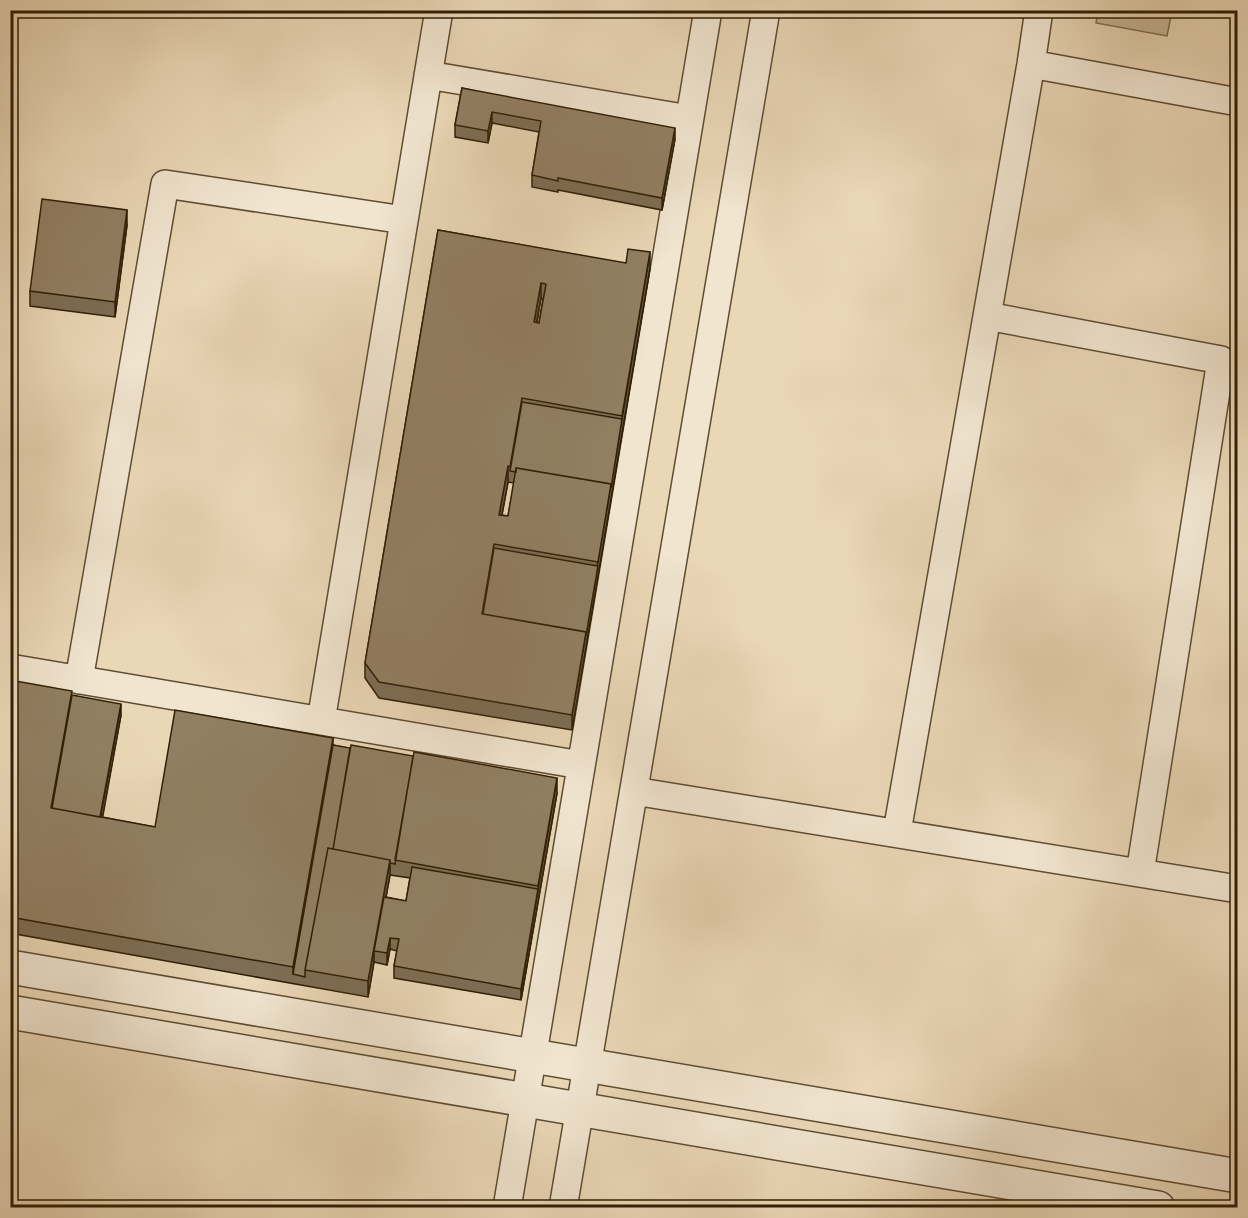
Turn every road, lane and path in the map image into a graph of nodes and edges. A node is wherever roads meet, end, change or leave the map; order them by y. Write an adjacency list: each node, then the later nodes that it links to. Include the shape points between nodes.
1 (439, 10): 6 (street)
2 (708, 10): 8 (street)
3 (766, 10): 15 (street)
4 (1039, 10): 5 (street)
5 (1031, 64): 7 (street); 10 (street)
6 (428, 75): 8 (street); 9 (street)
7 (1238, 102)
8 (689, 119): 14 (street)
9 (404, 220): 12 (street, via 165,184); 13 (street)
10 (987, 316): 16 (street); 17 (street, via 1221,360)
11 (10, 668): 12 (street)
12 (80, 680): 13 (street)
13 (321, 721): 14 (street)
14 (581, 765): 21 (street)
15 (634, 791): 16 (street); 22 (street)
16 (897, 832): 17 (street)
17 (1140, 873): 18 (street)
18 (1238, 889)
19 (10, 967): 21 (street)
20 (10, 1012): 23 (street)
21 (533, 1056): 22 (street); 23 (street)
22 (587, 1065): 24 (street); 25 (street)
23 (525, 1100): 24 (street); 26 (street)
24 (579, 1110): 27 (street); 28 (street)
25 (1238, 1176)
26 (507, 1208)
27 (563, 1208)
28 (1158, 1208)

